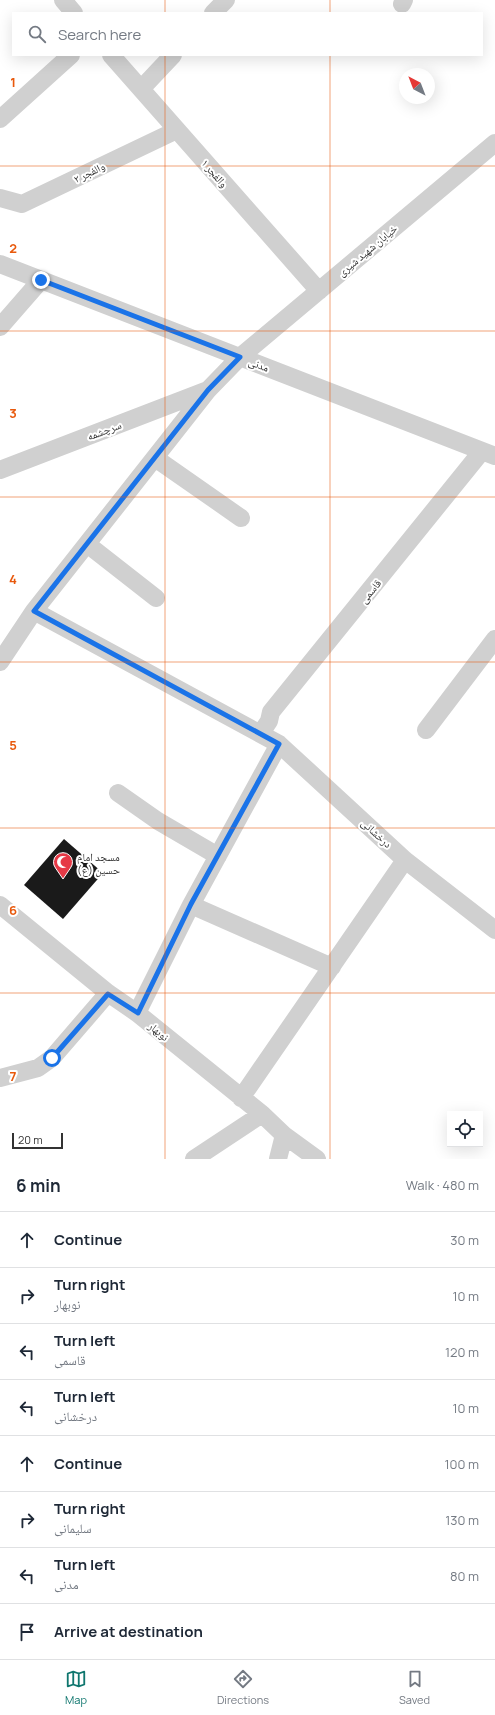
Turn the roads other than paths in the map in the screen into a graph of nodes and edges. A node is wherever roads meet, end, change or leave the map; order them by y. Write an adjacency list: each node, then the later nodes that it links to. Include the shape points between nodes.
1 (63, 0): 3 (street)
2 (226, 0): 4 (street)
3 (73, 12)
4 (214, 12)
5 (70, 56): 9 (street)
6 (112, 56): 8 (street, والفجر ۱)
7 (172, 56): 8 (street)
8 (141, 89): 10 (street, والفجر ۱)
9 (0, 119)
10 (177, 130): 12 (street, والفجر ۲, via 22,204); 15 (street, والفجر ۱)
11 (495, 143): 15 (street, خیابان شهید شیری)
12 (0, 198)
13 (0, 264): 14 (street, مدنی)
14 (41, 280): 16 (street); 17 (street, مدنی)
15 (319, 291): 17 (street, خیابان شهید شیری)
16 (0, 327)
17 (240, 357): 18 (street, خیابان شهید شیری); 19 (street, مدنی)
18 (208, 390): 20 (street, خیابان شهید شیری); 21 (street, سرچشمه)
19 (489, 454): 29 (street, قاسمی, via 272,712)
20 (155, 458): 22 (street); 23 (street, خیابان شهید شیری)
21 (0, 470)
22 (241, 518)
23 (86, 544): 24 (street); 25 (street, خیابان شهید شیری)
24 (156, 598)
25 (34, 611): 27 (street, خیابان شهید شیری); 29 (street, درخشانی)
26 (493, 646): 28 (street)
27 (0, 662)
28 (426, 730)
29 (261, 733): 30 (street, درخشانی)
30 (279, 744): 32 (street); 33 (street, درخشانی)
31 (118, 793): 32 (street, via 158,821)
32 (218, 856): 34 (street)
33 (405, 860): 36 (street, درخشانی); 37 (street)
34 (191, 904): 37 (street); 39 (street)
35 (4, 914): 38 (street, نوبهار)
36 (495, 930)
37 (332, 967): 41 (street)
38 (108, 994): 39 (street, نوبهار); 40 (street, via 52,1058 38,1068)
39 (138, 1013): 41 (street, نوبهار)
40 (0, 1078)
41 (241, 1098): 42 (street, نوبهار)
42 (262, 1114): 43 (street, نوبهار); 44 (street)
43 (284, 1135): 45 (street); 46 (street, نوبهار)
44 (194, 1159)
45 (278, 1159)
46 (318, 1159)

